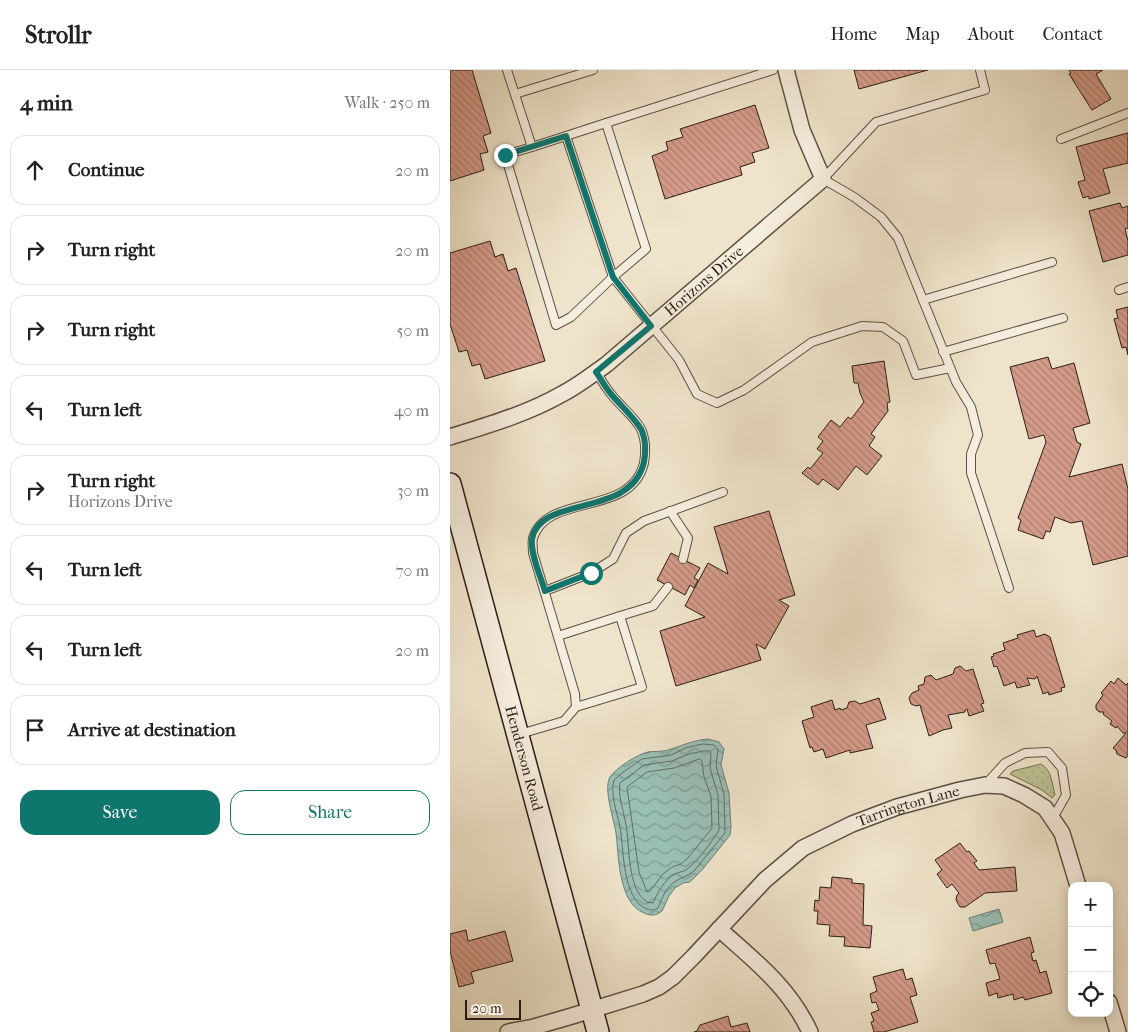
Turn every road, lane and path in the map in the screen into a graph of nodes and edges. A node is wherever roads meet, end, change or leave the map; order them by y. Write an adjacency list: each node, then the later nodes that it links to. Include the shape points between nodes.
1 (507, 70): 6 (lane)
2 (593, 70): 6 (lane)
3 (773, 70): 8 (lane)
4 (786, 70): 12 (street, via 802,130)
5 (980, 70): 12 (lane, via 985,90 876,122)
6 (515, 94): 11 (lane)
7 (1128, 114): 10 (lane)
8 (606, 123): 9 (lane); 14 (lane, via 646,249)
9 (566, 136): 11 (lane); 14 (lane)
10 (1061, 139)
11 (532, 147): 14 (lane, via 505,155 556,324 571,318)
12 (823, 179): 17 (lane, via 881,217 898,238); 19 (street, Horizons Drive)
13 (1052, 262): 17 (lane)
14 (613, 277): 19 (lane)
15 (1128, 287): 16 (lane)
16 (1118, 290)
17 (923, 300): 20 (lane)
18 (1064, 318): 20 (lane)
19 (651, 326): 21 (lane, via 679,360 697,394 717,402 744,390 812,342 862,326 883,327 903,341 916,375); 22 (street, Horizons Drive)
20 (943, 352): 21 (lane)
21 (950, 368): 29 (lane, via 972,407 978,435 971,454 971,473)
22 (596, 372): 23 (street, Horizons Drive, via 562,394 510,418); 30 (lane, via 640,429 646,446 641,473 633,485 614,497 568,510 547,518 539,525 532,539 533,553)
23 (450, 437)
24 (450, 484): 34 (main road, Henderson Road)
25 (724, 492): 26 (lane)
26 (670, 511): 27 (lane, via 688,538); 30 (lane, via 644,521 626,533 613,559 591,573)
27 (683, 559)
28 (668, 586): 31 (lane, via 653,606)
29 (1009, 588)
30 (545, 591): 32 (lane)
31 (620, 616): 32 (lane); 33 (lane, via 642,687)
32 (558, 636): 33 (lane)
33 (576, 707): 34 (lane, via 564,721)
34 (518, 735): 39 (main road, Henderson Road)
35 (985, 785): 36 (street, Tarrington Lane, via 1004,786 1024,795 1045,808); 36 (lane, via 1006,763 1025,753 1048,752 1062,768 1066,795); 38 (street, Tarrington Lane, via 897,807 803,848 765,880)
36 (1053, 818): 37 (street, Tarrington Lane, via 1062,833)
37 (1077, 882)
38 (719, 929): 39 (street, Tarrington Lane, via 673,977 659,987); 43 (street, via 786,991)
39 (592, 1009): 41 (street, Tarrington Lane); 42 (main road, Henderson Road)
40 (1113, 1015): 44 (street)
41 (508, 1032)
42 (598, 1032)
43 (810, 1032)
44 (1118, 1032)

